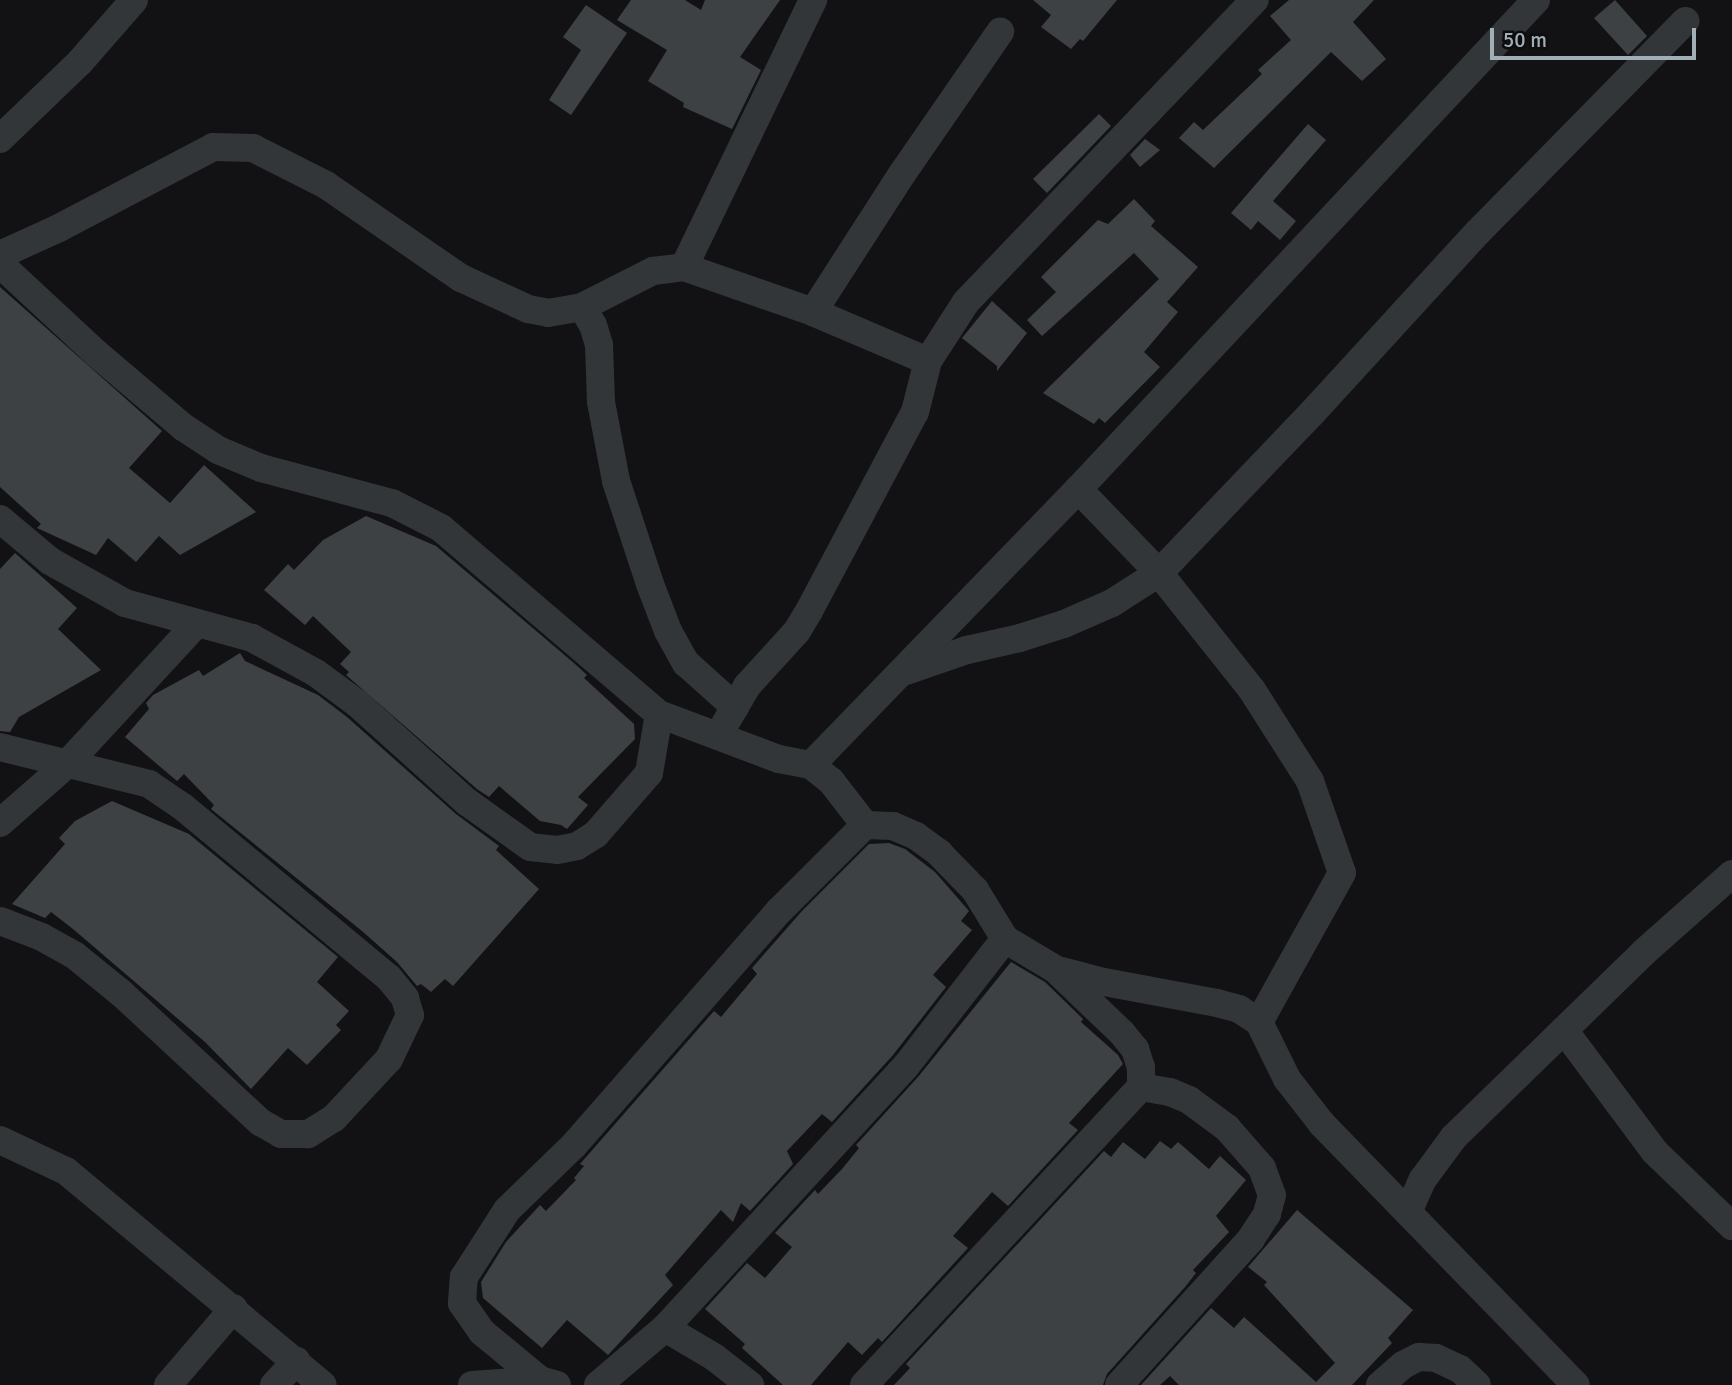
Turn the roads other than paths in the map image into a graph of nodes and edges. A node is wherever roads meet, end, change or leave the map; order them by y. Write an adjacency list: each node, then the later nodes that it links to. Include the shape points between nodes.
1 (134, 0): 7 (street, via 80,62)
2 (813, 0): 10 (street)
3 (1255, 0): 13 (street, via 966,302)
4 (1536, 0): 14 (street)
5 (1685, 21): 16 (street, via 1478,232)
6 (1000, 33): 12 (street)
7 (0, 139)
8 (0, 254): 11 (street, via 214,147 253,148 326,185 461,278 528,309 548,313)
9 (0, 264): 20 (street, via 183,427 218,450 261,468 393,503 441,528)
10 (684, 267): 11 (street, via 653,271); 12 (street)
11 (582, 307): 19 (street, via 599,345 601,402 616,481 650,584 686,663)
12 (813, 312): 13 (street)
13 (928, 361): 19 (street, via 915,412 809,611)
14 (1078, 489): 16 (street); 18 (street)
15 (0, 519): 17 (street, via 50,561 125,603)
16 (1159, 573): 18 (street, via 1112,603 1064,624); 31 (street, via 1252,690 1310,781 1342,873)
17 (197, 623): 20 (street, via 252,638 316,673 358,704 467,802 530,847 557,850 576,846 596,834 649,773); 23 (street)
18 (900, 673): 24 (street)
19 (735, 707): 21 (street)
20 (659, 714): 21 (street)
21 (718, 735): 24 (street, via 779,759)
22 (0, 747): 23 (street)
23 (66, 765): 25 (street); 28 (street, via 149,784 183,807 389,978 405,998 410,1016 406,1027 389,1059 334,1118 308,1134 281,1134 260,1122 74,955)
24 (811, 765): 26 (street, via 831,781)
25 (0, 822)
26 (865, 825): 29 (street, via 893,826 939,853 975,890); 40 (street, via 779,911 574,1144 507,1210 464,1277 462,1303 482,1332)
27 (1732, 874): 32 (street)
28 (0, 921)
29 (1005, 939): 30 (street); 38 (street, via 906,1066)
30 (1055, 969): 31 (street, via 1217,1003 1239,1009); 33 (street, via 1092,1001 1135,1049)
31 (1259, 1022): 35 (street, via 1287,1079 1322,1124)
32 (1564, 1030): 35 (street, via 1454,1137 1423,1179); 36 (street, via 1655,1152)
33 (1141, 1087): 47 (street); 48 (street, via 1189,1100 1227,1128 1262,1168 1272,1195 1267,1214 1251,1239)
34 (0, 1140): 37 (street, via 66,1171)
35 (1408, 1212): 51 (street)
36 (1732, 1226)
37 (234, 1308): 39 (street); 41 (street)
38 (665, 1328): 45 (street); 46 (street)
39 (296, 1361): 42 (street); 43 (street)
40 (548, 1382): 44 (street)
41 (168, 1385)
42 (274, 1385)
43 (323, 1385)
44 (472, 1385)
45 (598, 1385)
46 (750, 1385)
47 (864, 1385)
48 (1119, 1385)
49 (1380, 1385): 50 (street, via 1419,1357 1436,1358 1460,1369)
50 (1477, 1385)
51 (1576, 1385)

